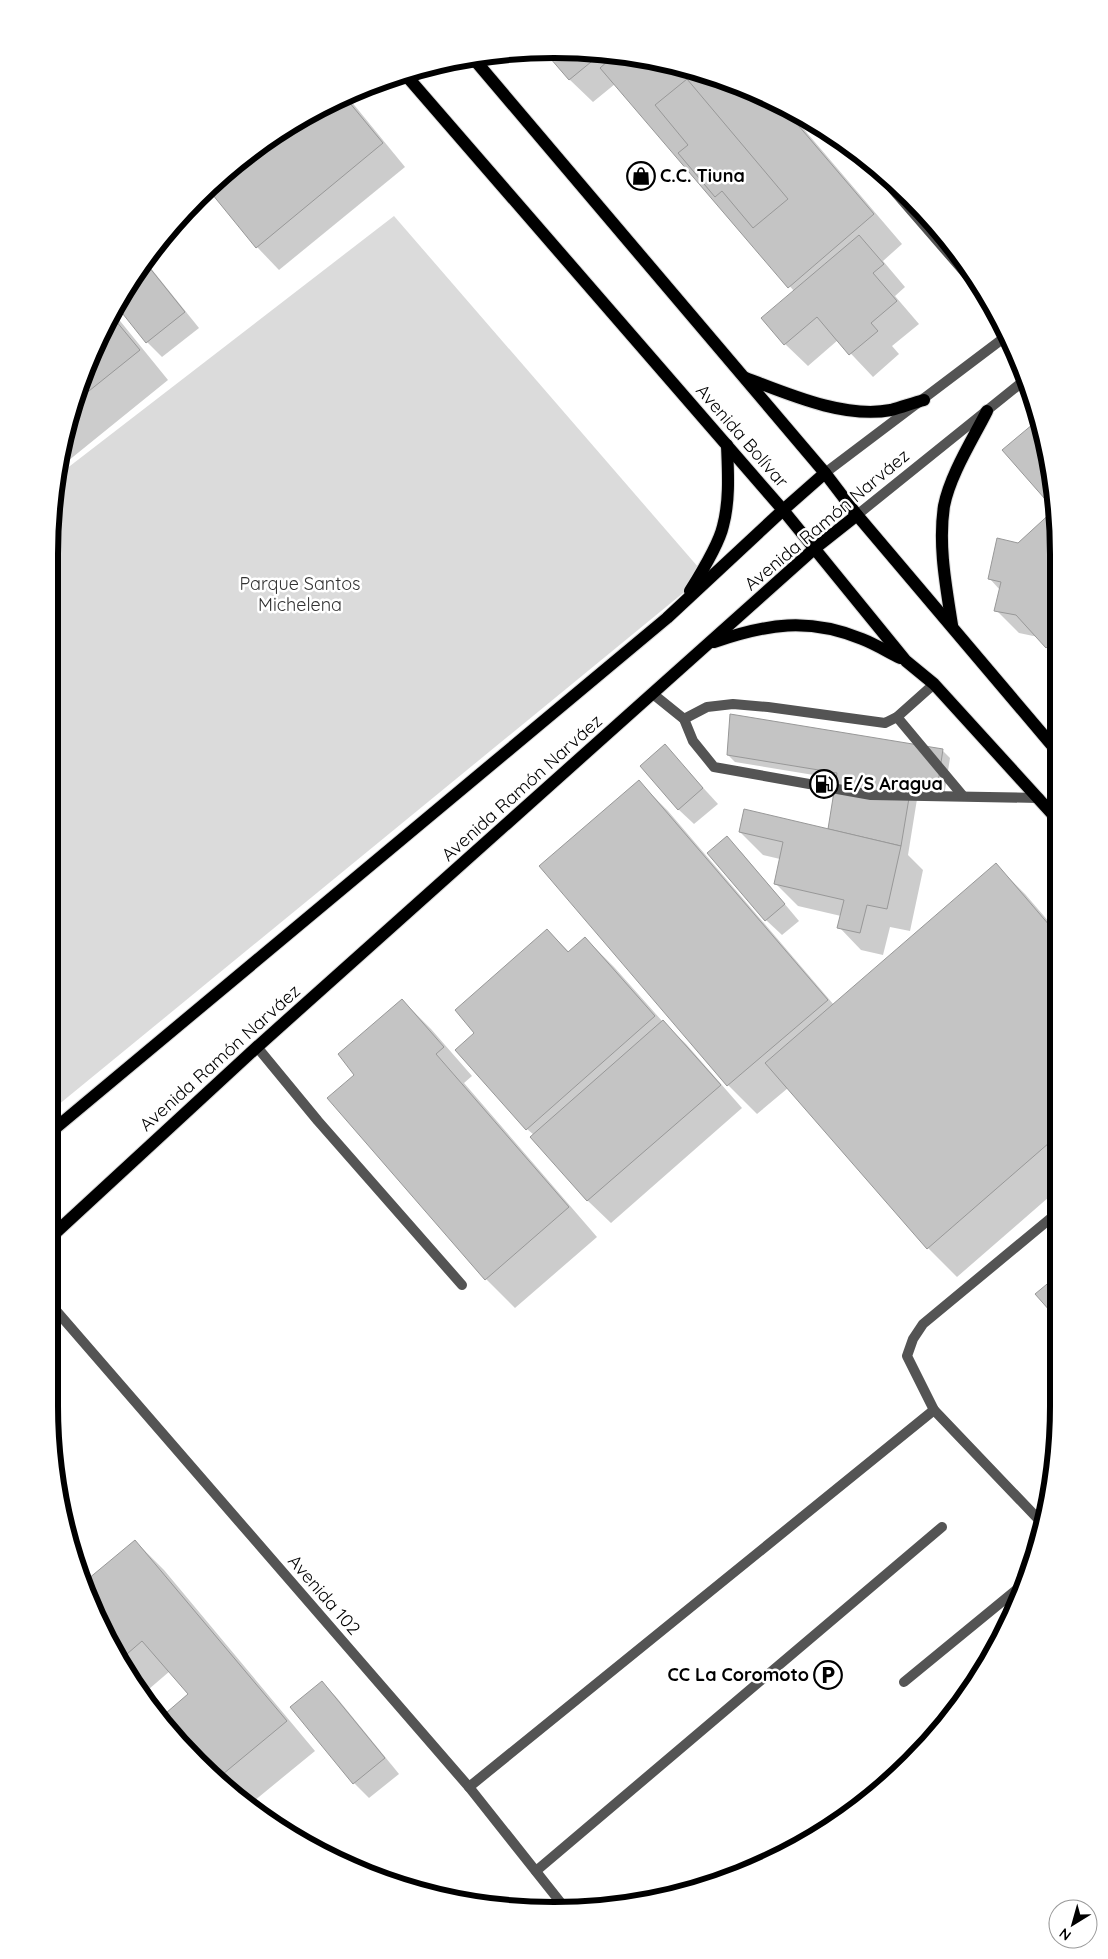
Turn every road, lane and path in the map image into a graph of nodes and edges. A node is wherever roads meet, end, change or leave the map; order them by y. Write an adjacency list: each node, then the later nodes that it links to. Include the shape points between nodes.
1 (478, 64): 6 (main road)
2 (409, 79): 10 (main road, Avenida Bolívar)
3 (903, 201): 4 (street)
4 (953, 259)
5 (1002, 340): 8 (street, Avenida Ramón Narváez)
6 (744, 378): 8 (main road, via 789,395 858,412 890,410); 11 (main road)
7 (1020, 384): 9 (street, Avenida Ramón Narváez)
8 (924, 400): 11 (street, Avenida Ramón Narváez)
9 (988, 411): 13 (street, Avenida Ramón Narváez); 16 (main road, via 955,476 945,505 941,544)
10 (727, 445): 12 (main road, Avenida Bolívar); 15 (main road, via 728,480 723,526)
11 (825, 474): 12 (main road, Avenida Ramón Narváez); 13 (main road)
12 (783, 510): 14 (main road, Avenida Bolívar); 15 (main road, Avenida Ramón Narváez)
13 (857, 515): 14 (main road, Avenida Ramón Narváez); 16 (main road)
14 (814, 549): 17 (main road, Avenida Ramón Narváez); 18 (main road, Avenida Bolívar)
15 (682, 605): 28 (main road, Avenida Ramón Narváez)
16 (952, 625): 23 (main road)
17 (709, 644): 18 (main road, via 746,631 782,624 808,625 863,639); 20 (main road, Avenida Ramón Narváez)
18 (906, 661): 19 (main road, Avenida Bolívar)
19 (934, 684): 21 (street); 25 (main road, Avenida Bolívar)
20 (653, 694): 22 (street); 27 (main road, Avenida Ramón Narváez)
21 (897, 716): 22 (street, via 885,723 733,704 707,706); 24 (street)
22 (684, 719): 24 (street, via 693,741 714,767 871,795)
23 (1050, 743)
24 (963, 796): 25 (street)
25 (1039, 798): 26 (main road, Avenida Bolívar)
26 (1050, 811)
27 (257, 1047): 30 (main road, Avenida Ramón Narváez); 31 (street)
28 (58, 1126)
29 (1050, 1220): 33 (street, via 923,1324 913,1339 907,1356)
30 (58, 1230)
31 (462, 1285)
32 (58, 1314): 38 (street, Avenida 102)
33 (934, 1410): 34 (street); 38 (street)
34 (1037, 1518)
35 (942, 1527): 39 (street)
36 (1014, 1592): 37 (street)
37 (904, 1682)
38 (469, 1787): 39 (street, Avenida 102)
39 (536, 1871): 40 (street, Avenida 102)
40 (560, 1902)

